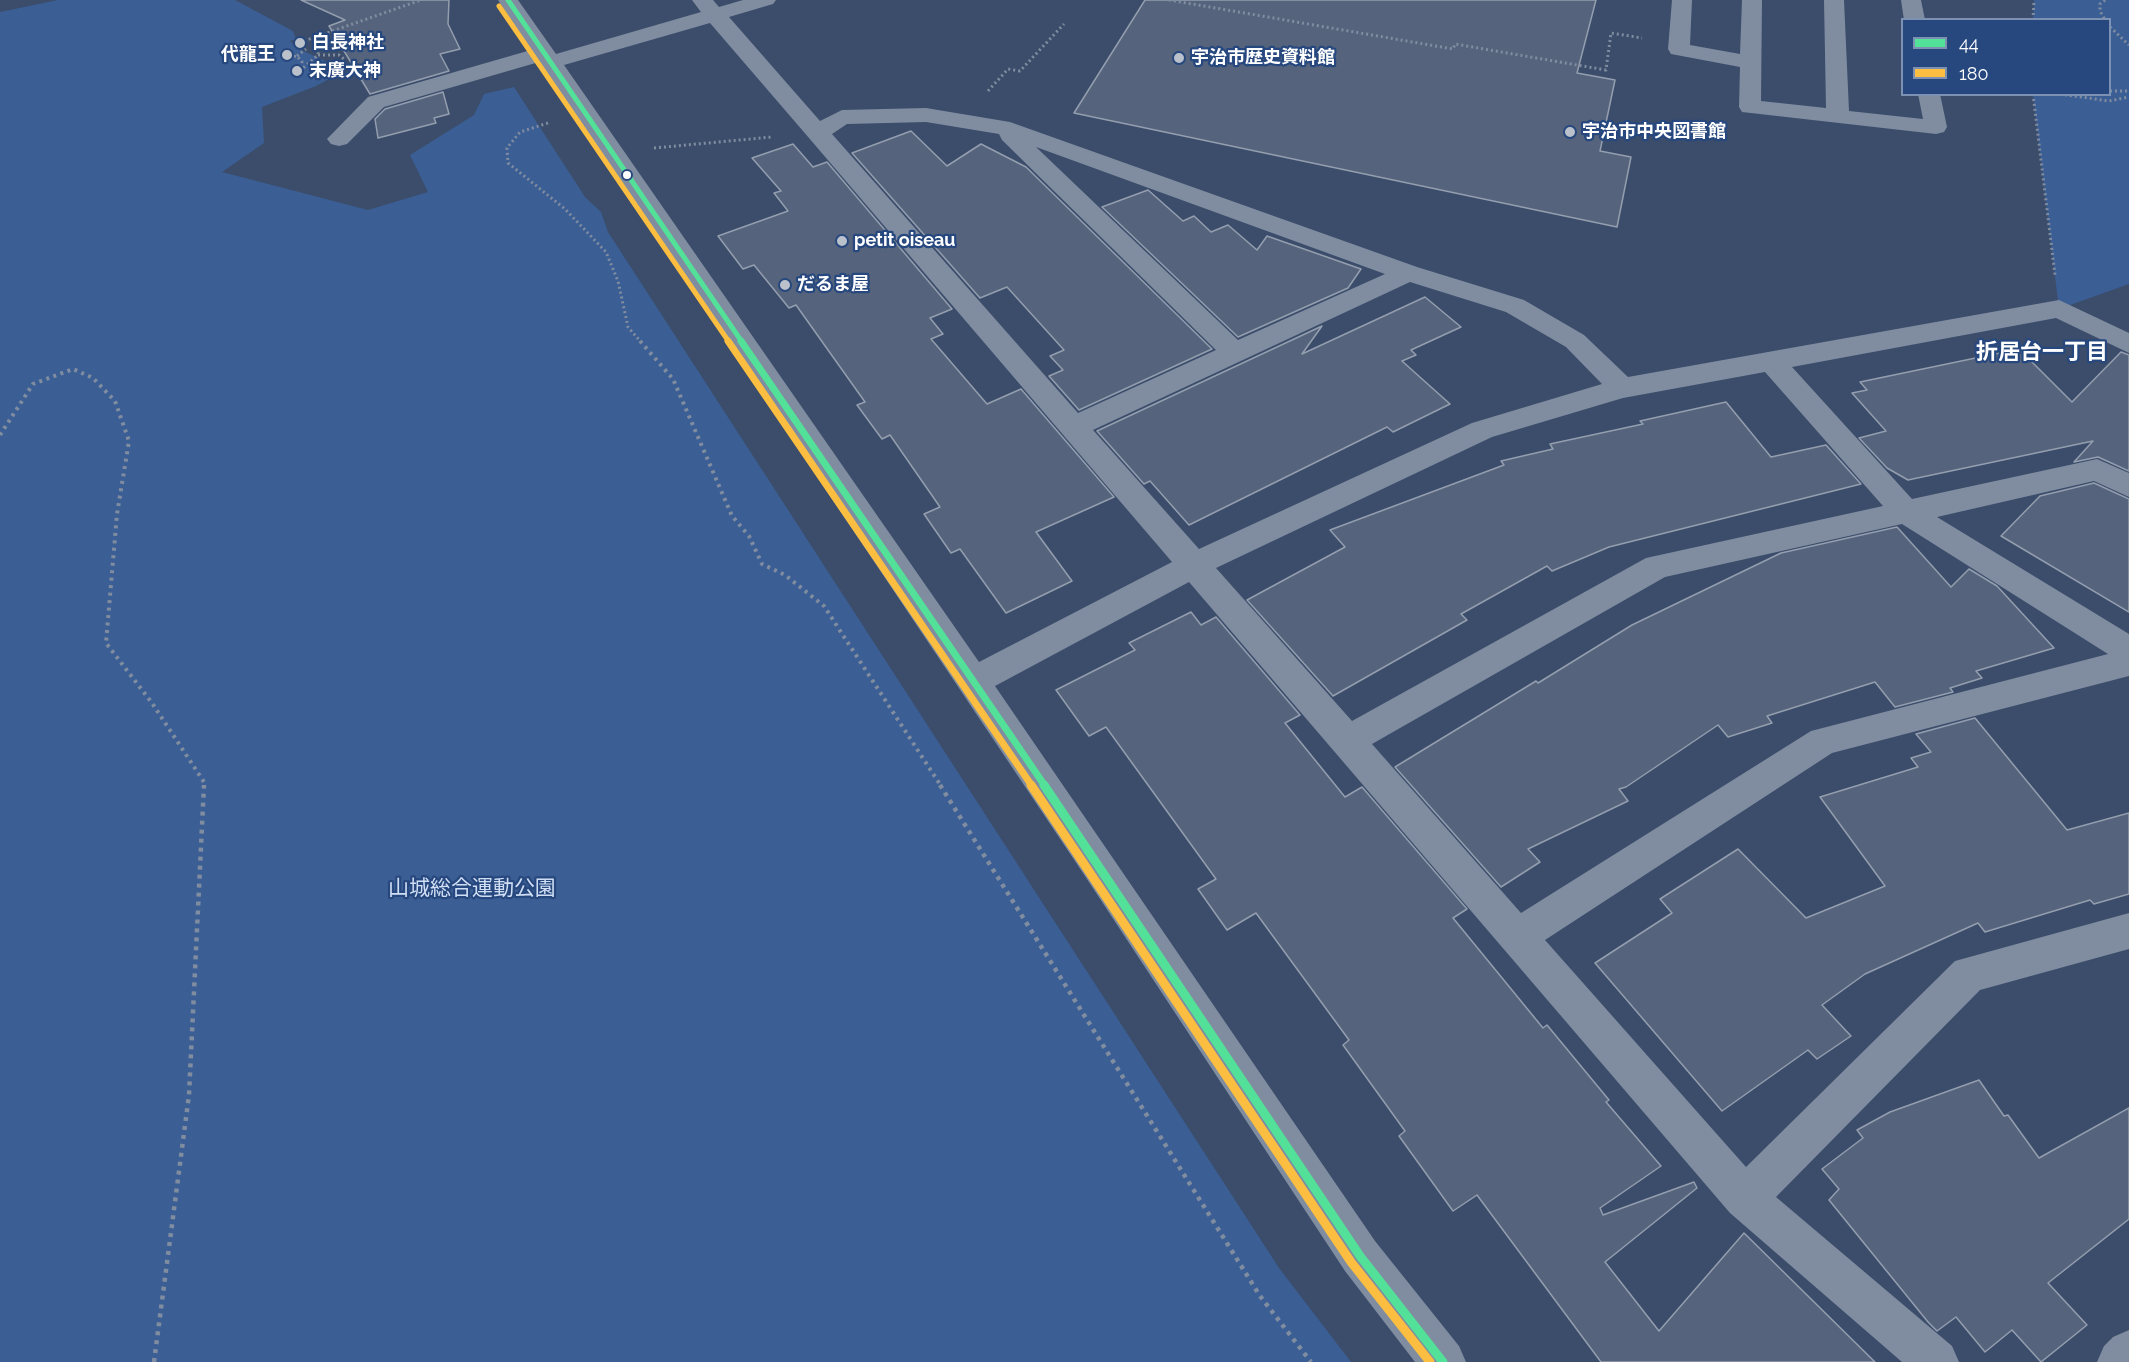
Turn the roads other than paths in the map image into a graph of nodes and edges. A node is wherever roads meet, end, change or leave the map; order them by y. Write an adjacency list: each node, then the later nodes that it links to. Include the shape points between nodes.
1 (508, 0): 9 (street)
2 (766, 0): 7 (street)
3 (1682, 0): 10 (street, via 1679,49)
4 (1752, 0): 10 (street)
5 (1834, 0): 12 (street)
6 (1911, 0): 8 (street)
7 (709, 8): 9 (street); 14 (street)
8 (1915, 18)
9 (549, 57): 15 (street, via 376,102); 27 (street)
10 (1751, 63): 12 (street, via 1750,107)
11 (1929, 96): 12 (street, via 1936,126)
12 (1838, 116)
13 (1002, 127): 14 (street, via 926,115 842,117); 16 (street); 18 (street)
14 (817, 132): 21 (street)
15 (339, 139)
16 (1408, 273): 18 (street); 20 (street, via 1515,306 1575,341)
17 (2129, 344): 19 (street, via 2059,309)
18 (1234, 353): 21 (street)
19 (1771, 361): 20 (street); 23 (street)
20 (1622, 388): 24 (street, via 1482,430)
21 (1073, 427): 24 (street)
22 (2129, 486): 23 (street, via 2097,470)
23 (1906, 512): 25 (street); 28 (street, via 1657,567)
24 (1193, 565): 27 (street); 28 (street)
25 (2129, 650)
26 (2129, 662): 30 (street, via 1823,741)
27 (972, 682): 33 (street, via 1360,1256)
28 (1347, 741): 30 (street)
29 (2129, 931): 31 (street, via 1969,974)
30 (1517, 936): 31 (street)
31 (1745, 1198): 34 (street)
32 (2129, 1353): 35 (street)
33 (1443, 1362)
34 (1936, 1362)
35 (2120, 1362)

